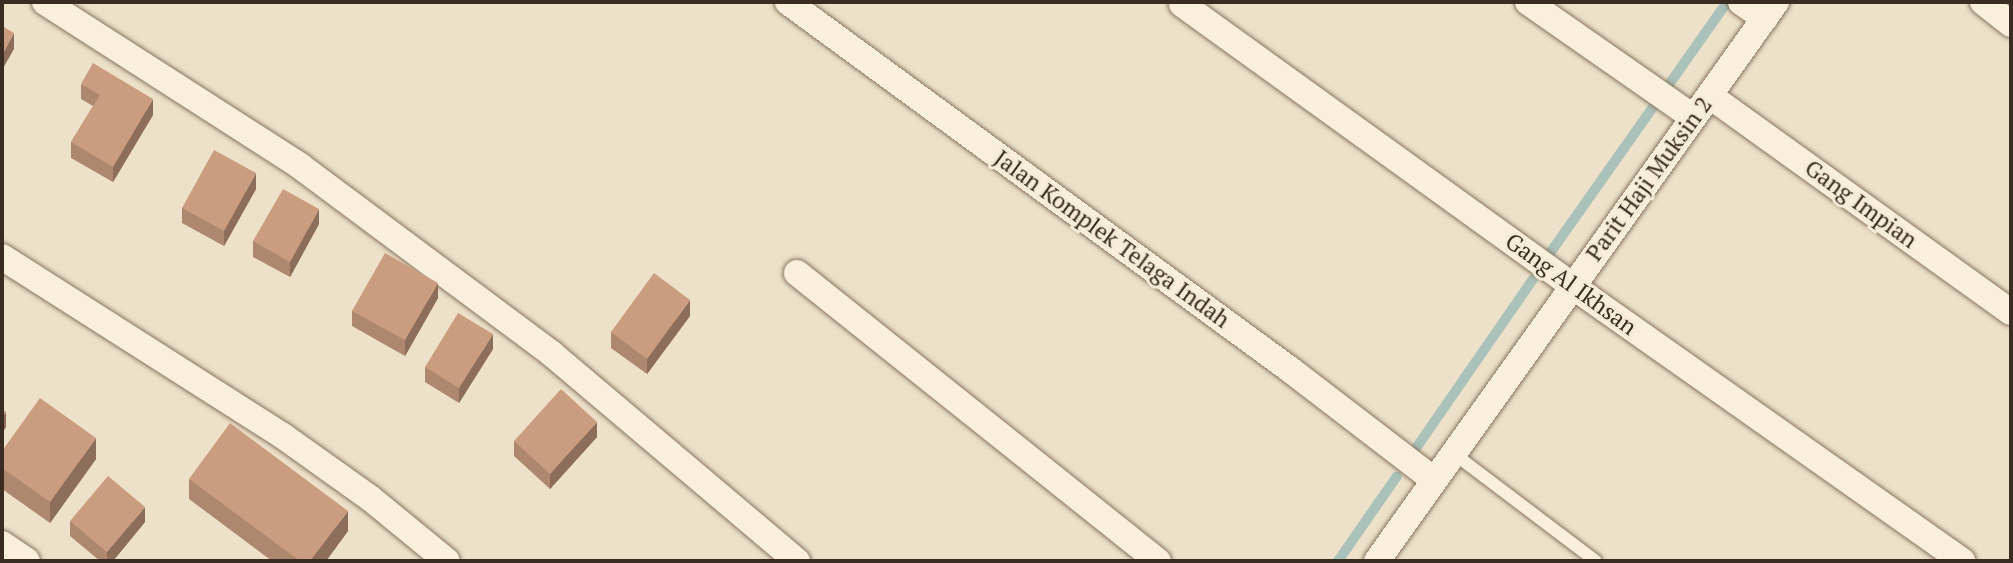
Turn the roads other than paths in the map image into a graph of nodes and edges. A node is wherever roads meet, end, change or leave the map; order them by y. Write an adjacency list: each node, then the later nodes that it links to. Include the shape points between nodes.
1 (45, 2): 20 (street, via 300,166 552,354)
2 (788, 2): 16 (street, Jalan Komplek Telaga Indah)
3 (1528, 2): 10 (street)
4 (1741, 2): 7 (street)
5 (1983, 2): 8 (street)
6 (1182, 4): 13 (street, Gang Al Ikhsan)
7 (1770, 10): 9 (street, Parit Haji Muksin 2)
8 (2011, 24)
9 (1710, 96): 10 (street, Parit Haji Muksin 2); 14 (street, Gang Impian)
10 (1693, 117): 13 (street, Parit Haji Muksin 2)
11 (2, 257): 19 (street, via 284,436)
12 (797, 273): 21 (street)
13 (1571, 285): 15 (street, Parit Haji Muksin 2); 24 (street, Gang Al Ikhsan)
14 (2011, 312)
15 (1453, 453): 16 (street, Parit Haji Muksin 2); 23 (lane)
16 (1426, 475): 22 (street, Parit Haji Muksin 2)
17 (2, 544): 18 (street)
18 (27, 561)
19 (447, 561)
20 (797, 561)
21 (1158, 561)
22 (1377, 561)
23 (1596, 561)
24 (1962, 561)

